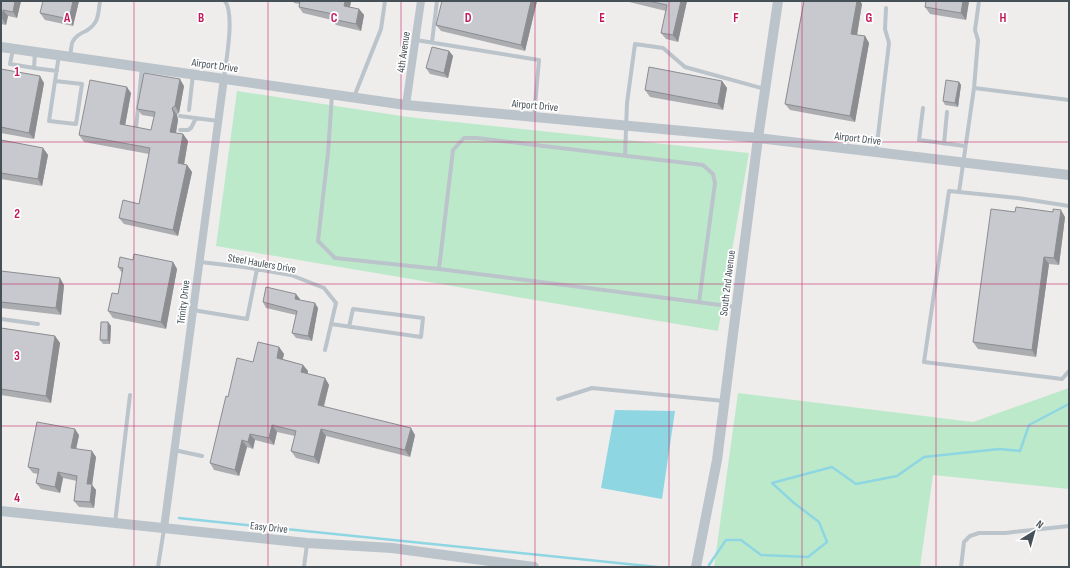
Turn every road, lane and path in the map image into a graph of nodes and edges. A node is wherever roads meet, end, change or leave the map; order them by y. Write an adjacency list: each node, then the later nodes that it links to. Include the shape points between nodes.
1 (100, 1): 15 (lane, via 98,19 74,40)
2 (225, 1): 20 (lane, via 228,4 230,22)
3 (384, 1): 25 (lane, via 381,29)
4 (421, 1): 9 (street, 4th Avenue)
5 (437, 1): 10 (lane)
6 (778, 1): 23 (street, South 2nd Avenue)
7 (979, 1): 22 (lane, via 975,30 978,40)
8 (886, 8): 41 (lane, via 885,29 889,43)
9 (416, 40): 10 (lane); 27 (street, 4th Avenue)
10 (432, 42): 32 (lane, via 539,60)
11 (1, 47): 12 (street, Airport Drive)
12 (13, 48): 13 (street, Airport Drive); 17 (lane, via 10,64)
13 (35, 52): 14 (street, Airport Drive); 17 (lane)
14 (59, 55): 15 (street, Airport Drive); 18 (lane)
15 (70, 56): 16 (street, Airport Drive)
16 (142, 67): 19 (street, Airport Drive); 36 (lane)
17 (34, 68): 18 (lane)
18 (56, 71): 21 (lane)
19 (193, 74): 20 (street, Airport Drive); 29 (lane)
20 (224, 78): 24 (street, Airport Drive); 34 (street, Trinity Drive)
21 (55, 80): 21 (lane, via 82,84 76,124 49,121)
22 (974, 88): 26 (lane); 40 (lane)
23 (765, 89): 35 (lane, via 685,67 663,48 635,44); 38 (street, South 2nd Avenue)
24 (332, 94): 25 (street, Airport Drive); 49 (lane, via 318,241 335,258)
25 (354, 98): 27 (street, Airport Drive)
26 (1069, 100)
27 (406, 105): 32 (street, Airport Drive)
28 (923, 108): 39 (lane, via 919,140)
29 (189, 110)
30 (947, 112): 39 (lane)
31 (180, 116): 33 (lane)
32 (534, 117): 35 (street, Airport Drive)
33 (196, 118): 34 (lane); 37 (lane, via 191,128)
34 (218, 122): 47 (street, Trinity Drive)
35 (626, 125): 38 (street, Airport Drive); 42 (lane)
36 (136, 128)
37 (180, 130)
38 (758, 138): 41 (street, Airport Drive); 51 (street, South 2nd Avenue)
39 (944, 144): 40 (lane)
40 (965, 146): 43 (lane)
41 (876, 152): 43 (street, Airport Drive)
42 (625, 156): 49 (lane, via 464,138 453,150); 50 (lane, via 703,165 713,174 715,183)
43 (963, 162): 44 (street, Airport Drive); 45 (lane)
44 (1069, 174)
45 (959, 192): 46 (lane); 58 (lane, via 949,191 924,362 1062,379)
46 (1069, 206)
47 (199, 262): 48 (lane, Steel Haulers Drive); 52 (street, Trinity Drive)
48 (257, 269): 52 (lane, via 247,319); 55 (lane, Steel Haulers Drive, via 291,275 324,288 336,303)
49 (439, 269): 50 (lane)
50 (699, 302): 51 (lane)
51 (736, 307): 61 (street, South 2nd Avenue)
52 (193, 310): 62 (street, Trinity Drive)
53 (1, 319): 54 (lane)
54 (38, 324)
55 (331, 324): 56 (lane); 57 (lane, Steel Haulers Drive)
56 (349, 327): 56 (lane, via 421,337 423,318 353,309)
57 (325, 350)
58 (1069, 370)
59 (130, 395): 65 (lane)
60 (558, 399): 61 (lane, via 592,388)
61 (724, 401): 72 (street, South 2nd Avenue)
62 (174, 450): 63 (lane); 67 (street, Trinity Drive)
63 (202, 456)
64 (1, 511): 65 (street, Easy Drive)
65 (115, 523): 67 (street, Easy Drive)
66 (1069, 526): 73 (lane, via 1005,533 979,533 970,536 964,542)
67 (164, 528): 68 (street, Easy Drive); 69 (lane)
68 (307, 543): 70 (lane); 71 (street, Easy Drive, via 392,548)
69 (158, 567)
70 (304, 567)
71 (534, 567)
72 (696, 567)
73 (960, 567)

